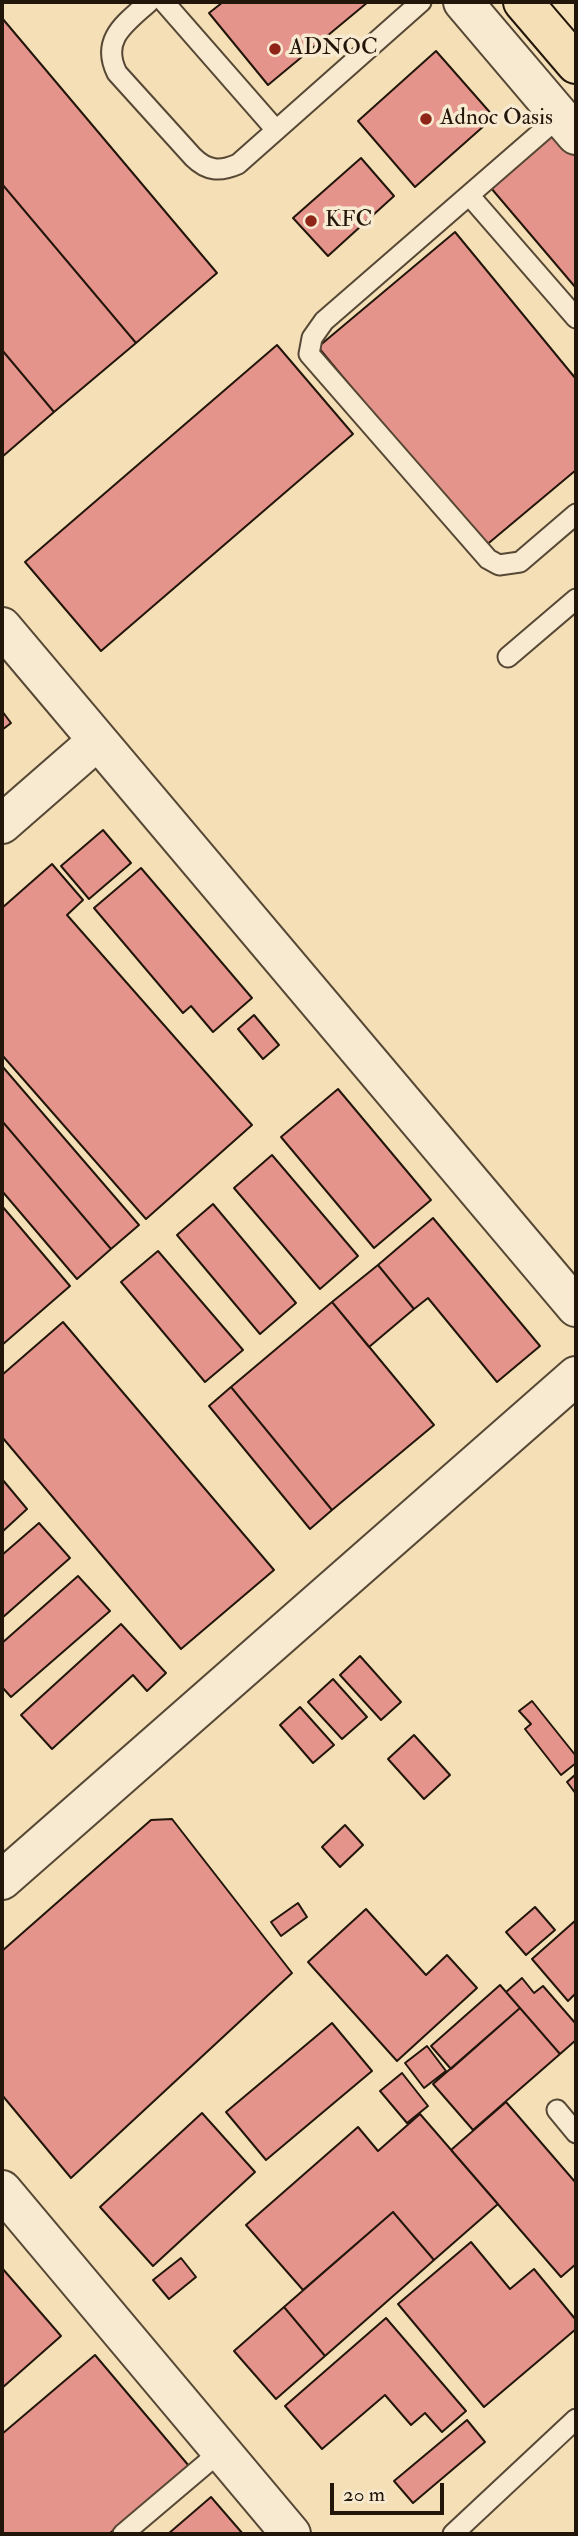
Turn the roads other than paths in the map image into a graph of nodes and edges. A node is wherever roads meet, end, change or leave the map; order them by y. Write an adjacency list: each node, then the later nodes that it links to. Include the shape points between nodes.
1 (149, 2): 7 (lane, via 117,32 112,63 193,157 202,166 226,169)
2 (164, 2): 7 (lane)
3 (421, 2): 7 (lane)
4 (463, 2): 8 (street)
5 (523, 2): 6 (highway)
6 (576, 64)
7 (276, 130)
8 (572, 130): 9 (lane)
9 (468, 195): 10 (lane); 11 (lane, via 324,321 312,338 309,354 488,559 499,565 520,562)
10 (576, 318)
11 (576, 514)
12 (576, 599): 14 (lane)
13 (2, 627): 15 (street)
14 (508, 657)
15 (97, 741): 16 (street); 17 (street)
16 (2, 824)
17 (576, 1307)
18 (576, 1376): 19 (street)
19 (2, 1880)
20 (557, 2110): 21 (lane)
21 (576, 2133)
22 (2, 2190): 24 (street)
23 (576, 2419): 27 (lane)
24 (221, 2451): 25 (lane); 26 (street)
25 (123, 2534)
26 (290, 2534)
27 (453, 2534)

